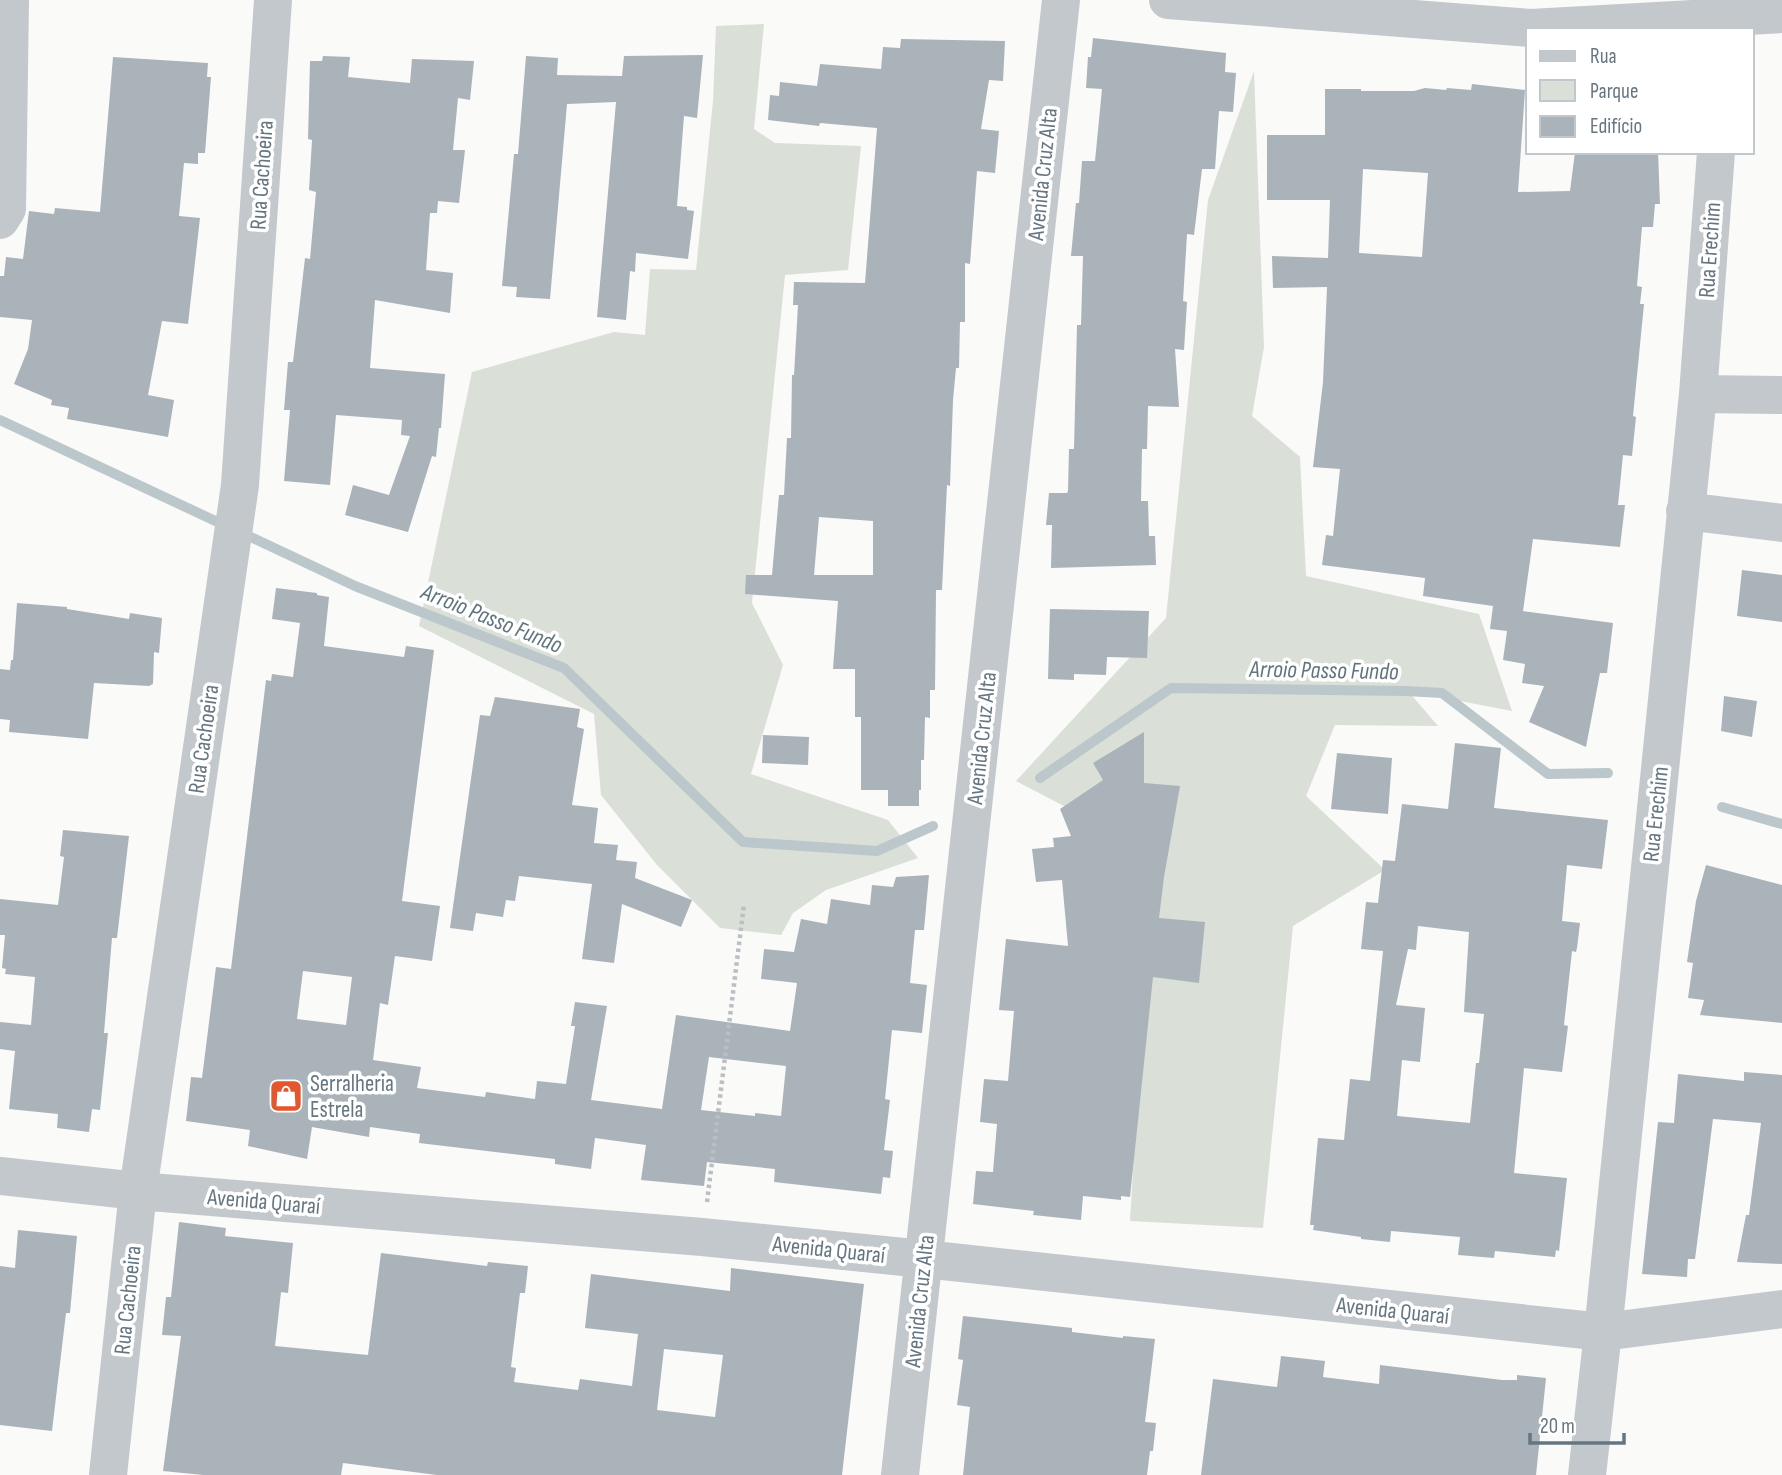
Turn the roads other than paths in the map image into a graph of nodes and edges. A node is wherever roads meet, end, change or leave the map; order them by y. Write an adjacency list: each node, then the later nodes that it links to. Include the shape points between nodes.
1 (10, 0): 8 (street, via 6,209)
2 (273, 0): 14 (street, Rua Cachoeira, via 240,485)
3 (1061, 0): 15 (street, Avenida Cruz Alta)
4 (1188, 1): 6 (street, via 1531,28)
5 (1782, 14): 6 (street)
6 (1727, 15)
7 (1716, 154): 9 (street, Rua Erechim)
8 (0, 220)
9 (1698, 394): 10 (street); 11 (street, Rua Erechim)
10 (1782, 395)
11 (1685, 511): 12 (street); 17 (street, Rua Erechim)
12 (1782, 523)
13 (0, 1176): 14 (street, Avenida Quaraí)
14 (138, 1191): 15 (street, Avenida Quaraí); 18 (street, Rua Cachoeira)
15 (924, 1259): 17 (street, Avenida Quaraí); 19 (street, Avenida Cruz Alta)
16 (1782, 1309): 17 (street, Avenida Quaraí)
17 (1603, 1332): 20 (street, Rua Erechim)
18 (108, 1475)
19 (900, 1475)
20 (1587, 1475)

